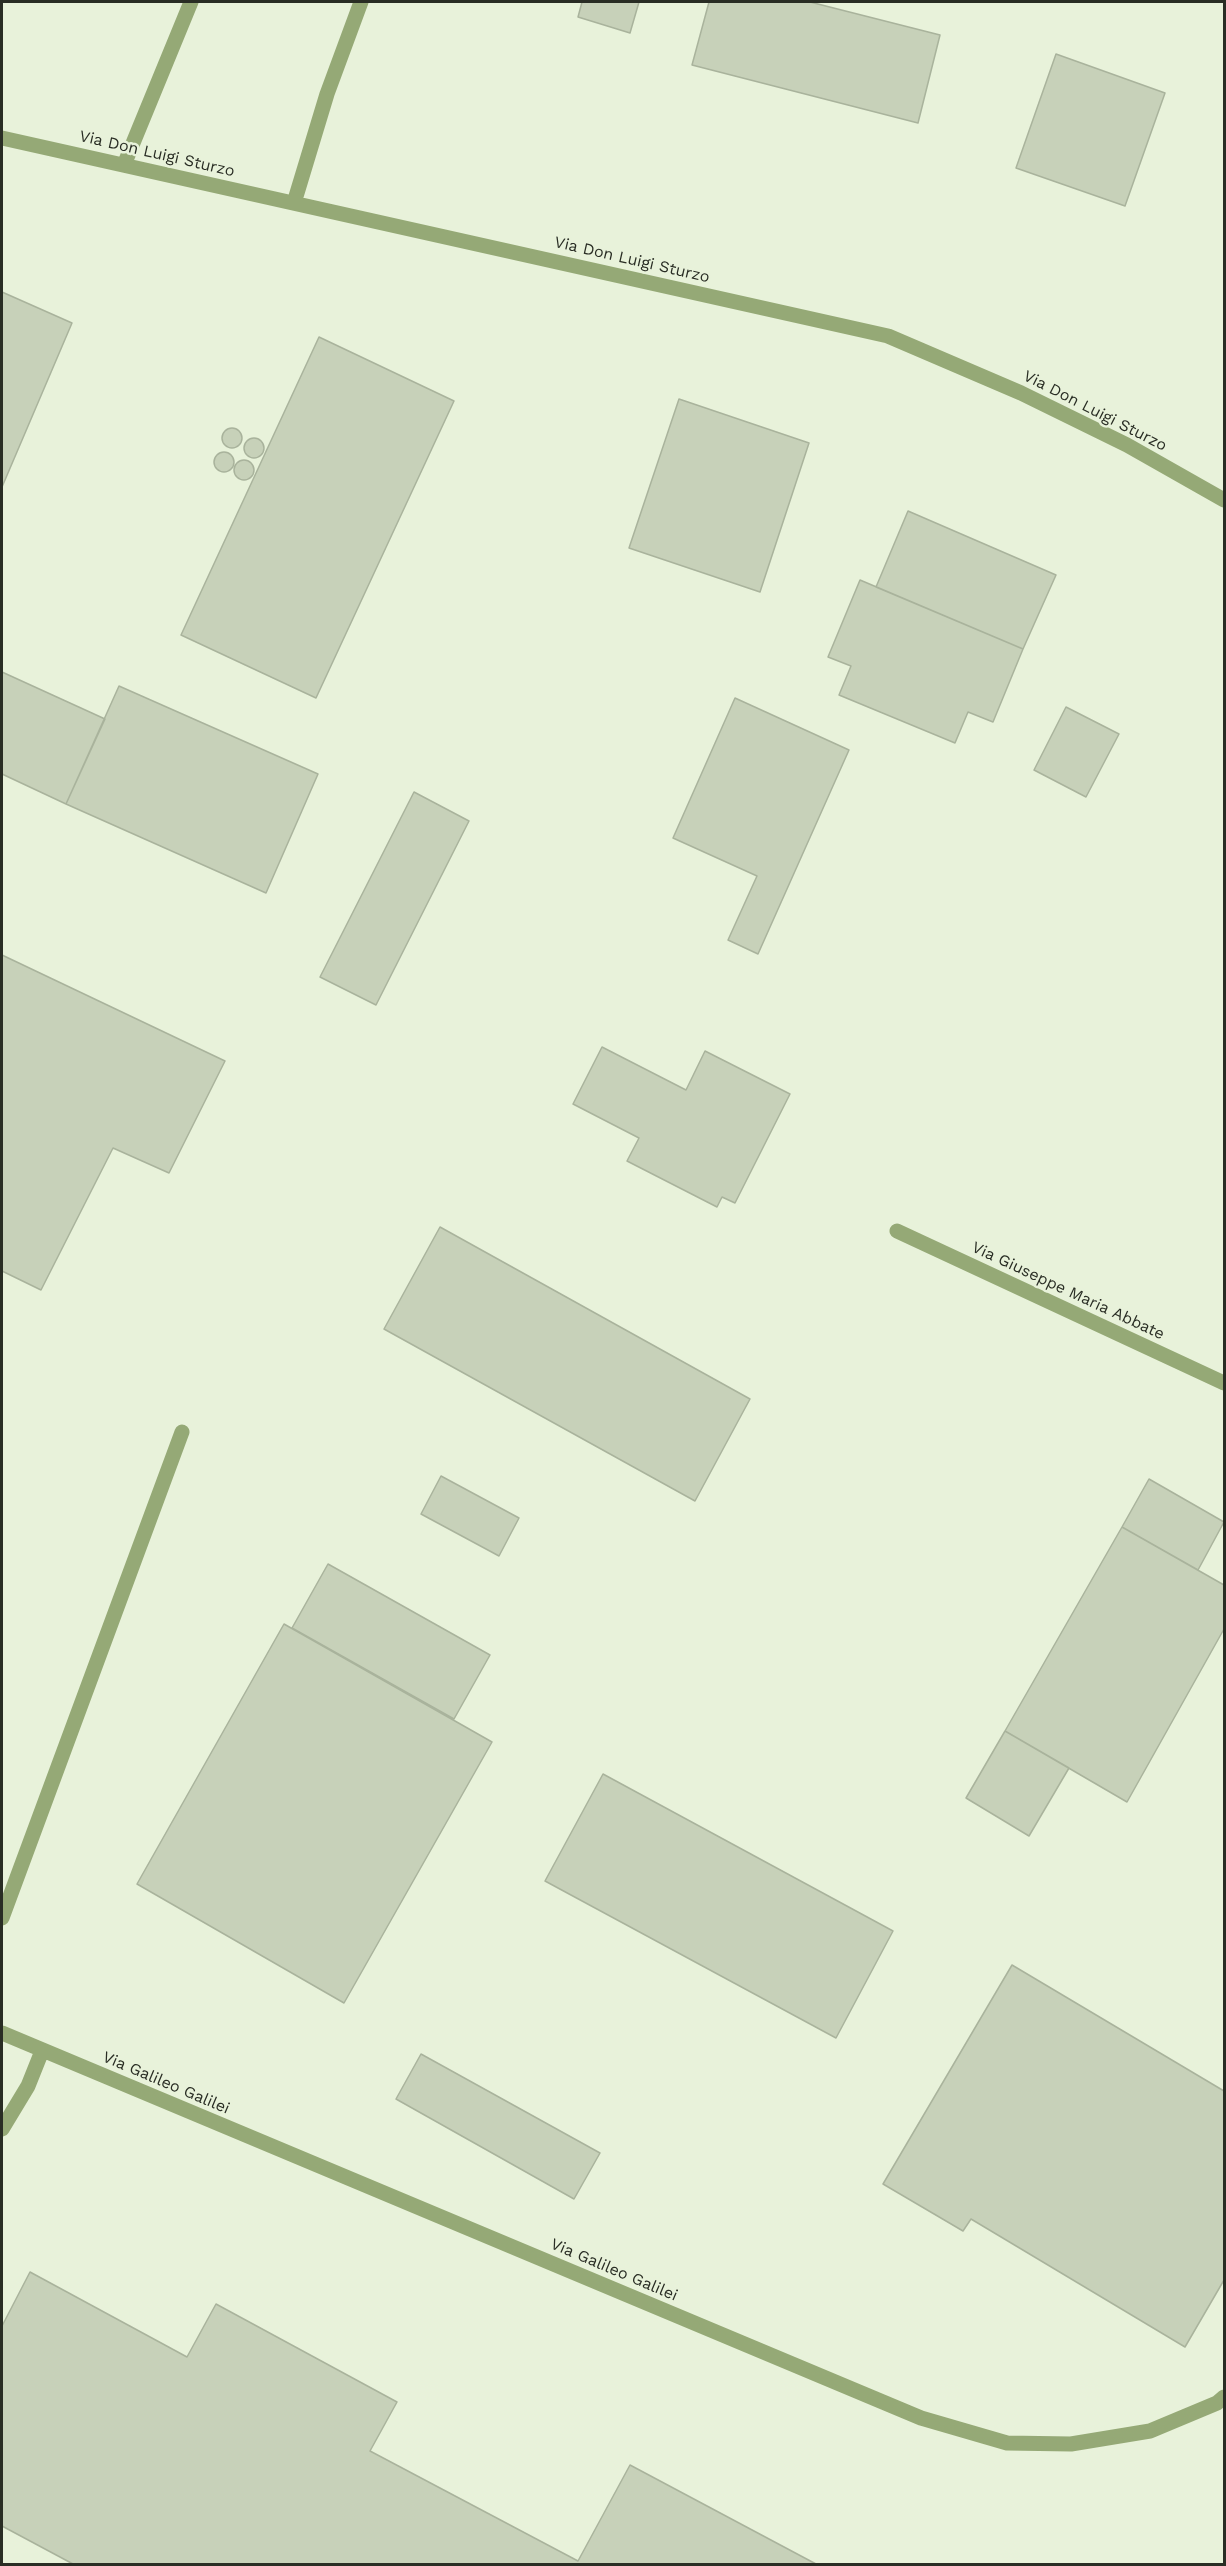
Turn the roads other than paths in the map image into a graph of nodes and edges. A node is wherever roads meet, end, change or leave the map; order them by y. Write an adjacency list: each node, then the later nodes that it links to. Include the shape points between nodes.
1 (191, 2): 4 (street)
2 (361, 2): 5 (street, via 327,94)
3 (2, 138): 4 (street, Via Don Luigi Sturzo)
4 (124, 165): 5 (street, Via Don Luigi Sturzo)
5 (294, 203): 6 (street, Via Don Luigi Sturzo, via 888,336 1021,393 1127,445)
6 (1224, 500)
7 (897, 1231): 8 (street, Via Giuseppe Maria Abbate)
8 (1224, 1383)
9 (182, 1432): 10 (street)
10 (2, 1918)
11 (2, 2033): 12 (street, Via Galileo Galilei)
12 (42, 2050): 13 (street, via 28,2086); 15 (street, Via Galileo Galilei, via 921,2418 1006,2443 1071,2444 1150,2431)
13 (7, 2110): 14 (street)
14 (2, 2129)
15 (1224, 2397)

